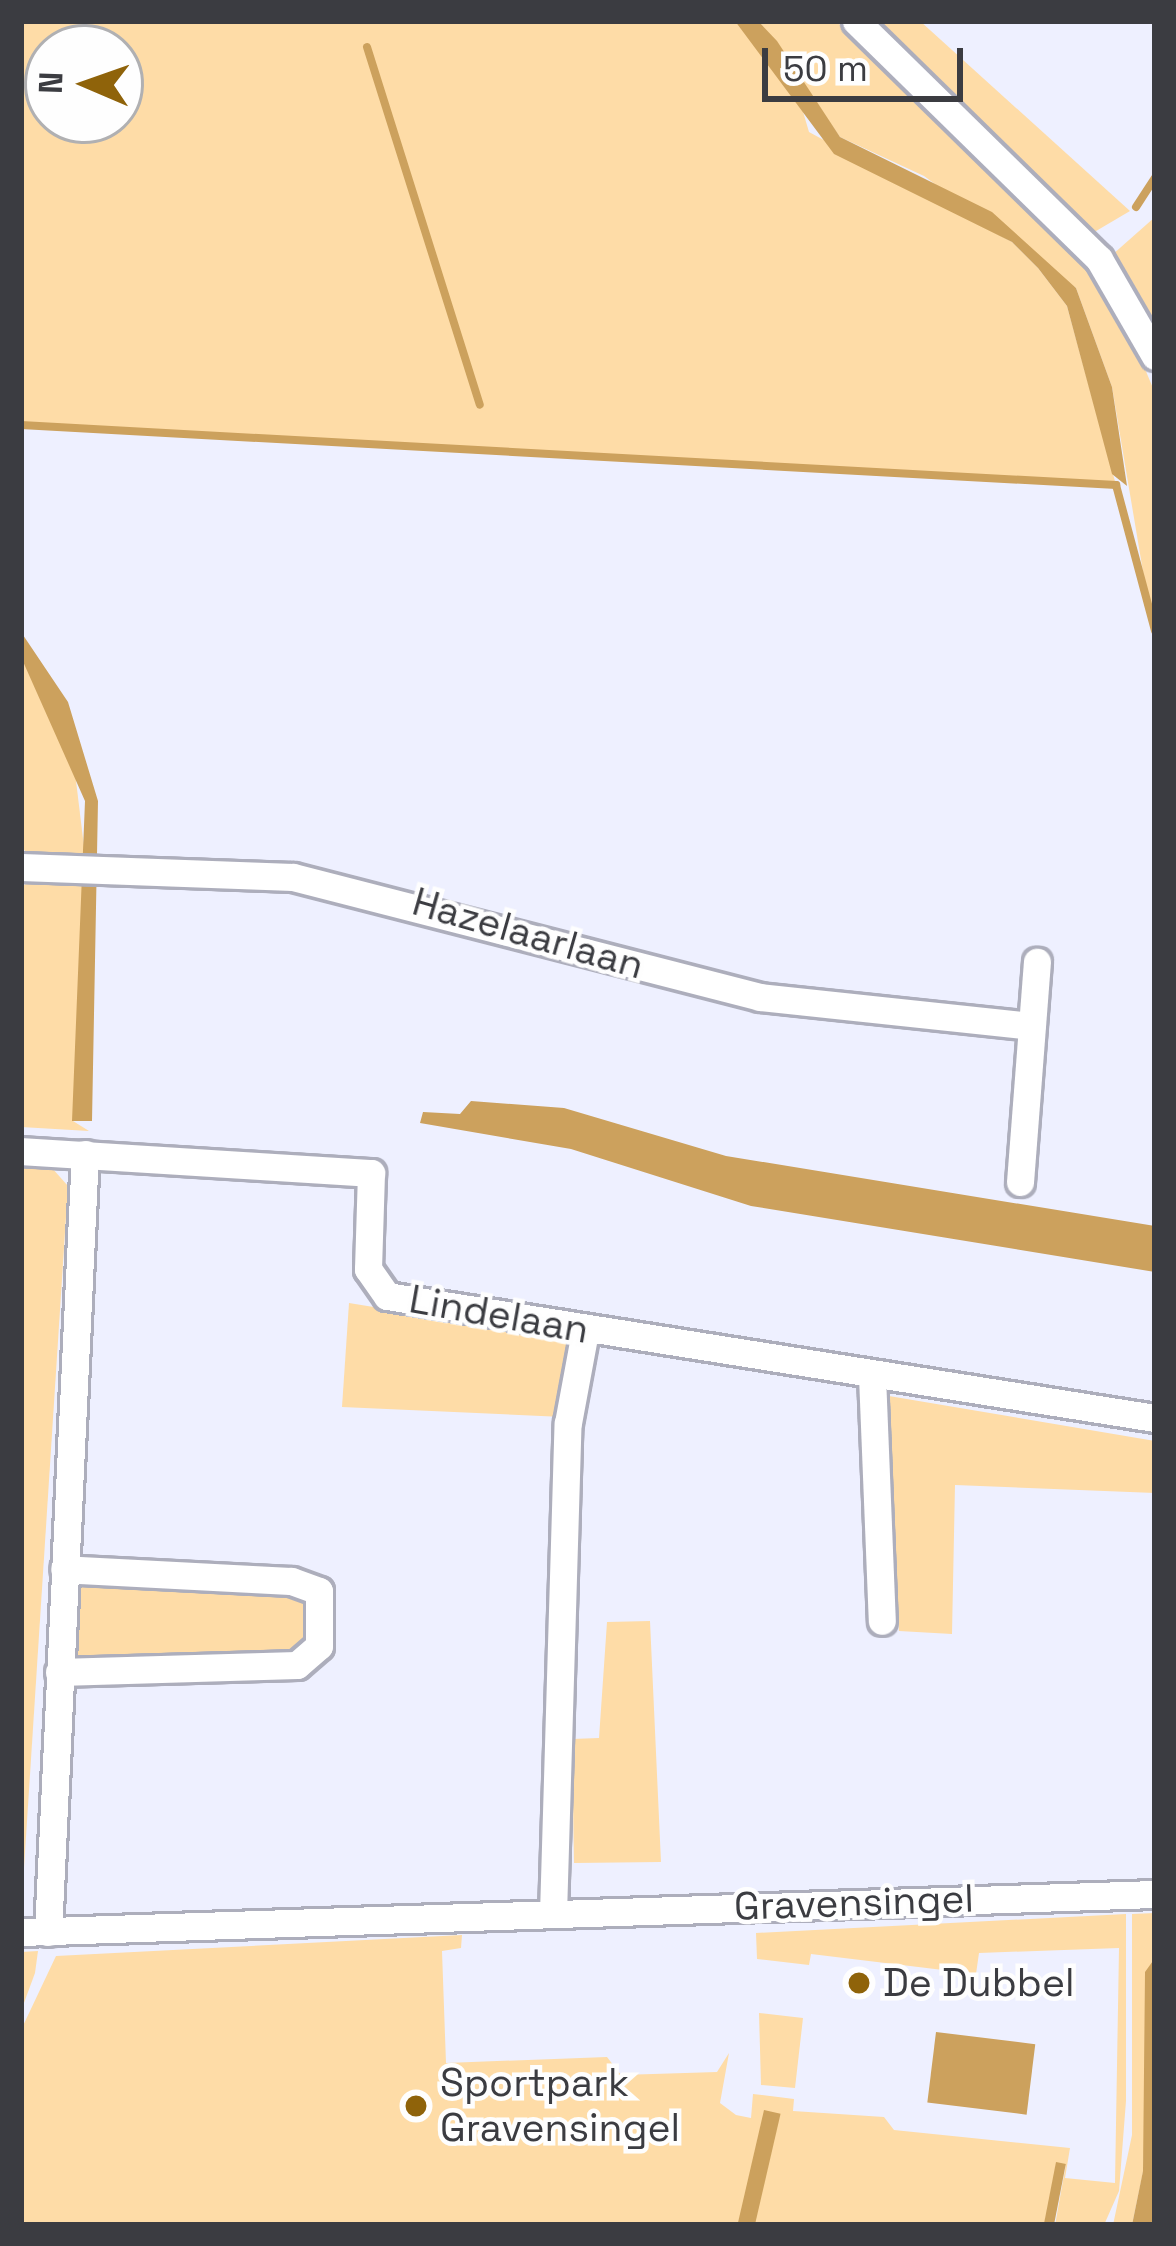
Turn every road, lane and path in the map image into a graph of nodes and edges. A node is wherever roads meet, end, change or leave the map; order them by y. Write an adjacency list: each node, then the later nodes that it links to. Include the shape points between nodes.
1 (856, 21): 2 (street, via 1085,243)
2 (1155, 356)
3 (21, 867): 5 (street, Hazelaarlaan, via 380,891 760,997)
4 (1037, 962): 5 (street)
5 (1031, 1026): 8 (street)
6 (21, 1151): 7 (street, Lindelaan)
7 (85, 1154): 9 (street, Lindelaan, via 371,1173 368,1269 387,1296); 12 (street)
8 (1020, 1182)
9 (585, 1331): 10 (street, Lindelaan); 16 (street, via 568,1423)
10 (872, 1376): 11 (street, Lindelaan); 13 (street)
11 (1155, 1418)
12 (64, 1569): 14 (street); 14 (street, via 291,1580 319,1591 319,1646 297,1665)
13 (882, 1622)
14 (58, 1672): 17 (street)
15 (1155, 1894): 16 (street, Gravensingel)
16 (553, 1914): 17 (street, Gravensingel)
17 (34, 1932)

